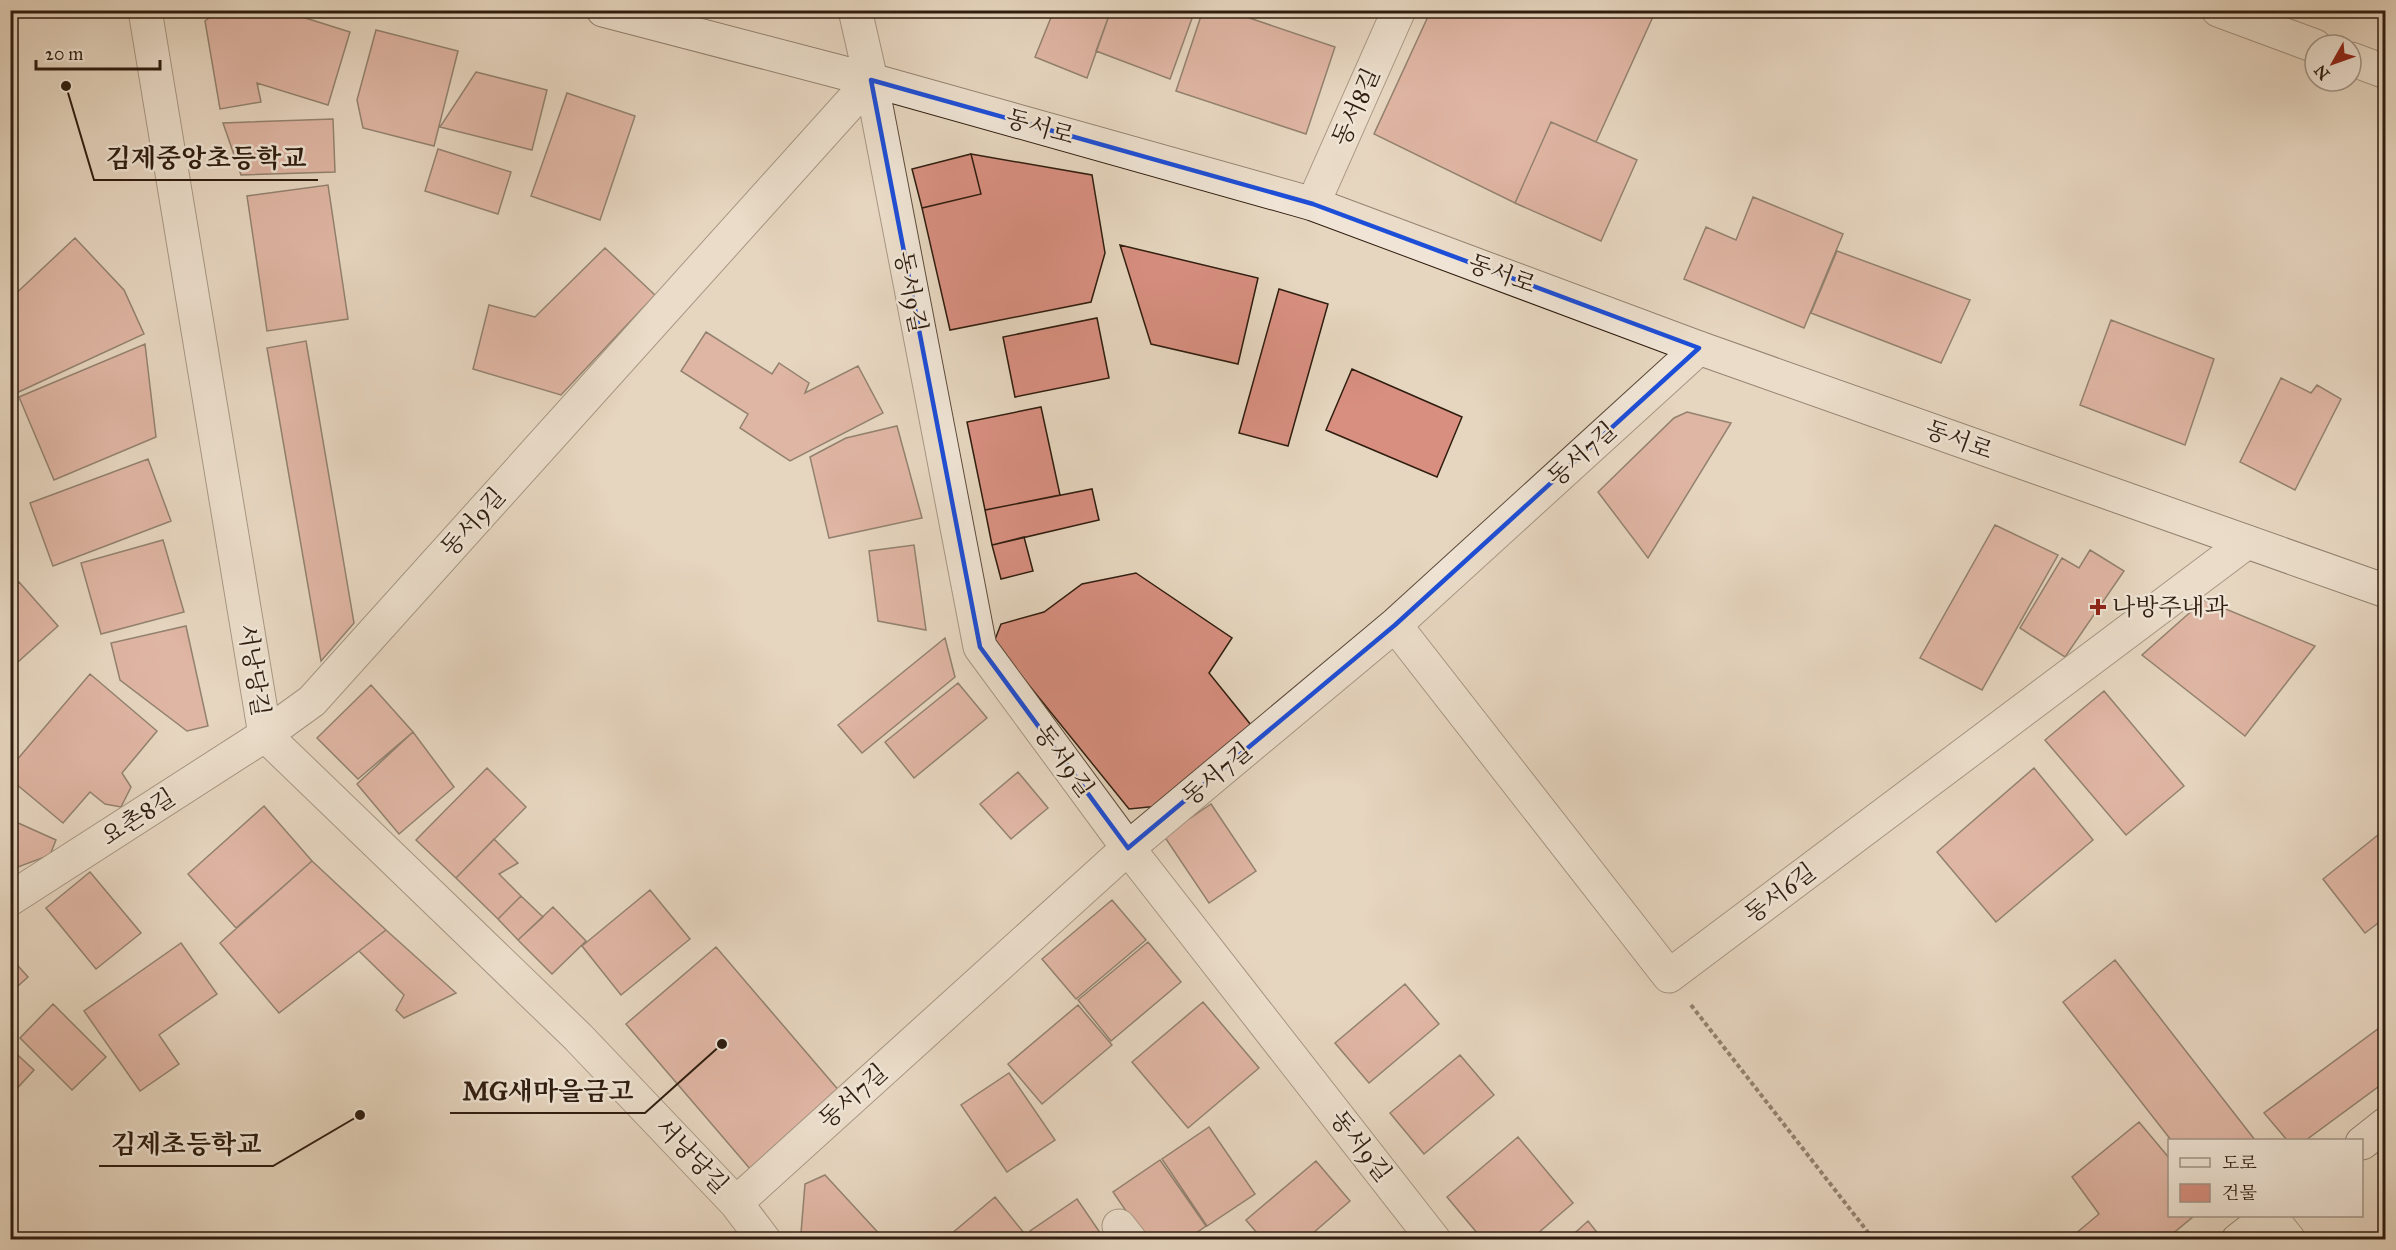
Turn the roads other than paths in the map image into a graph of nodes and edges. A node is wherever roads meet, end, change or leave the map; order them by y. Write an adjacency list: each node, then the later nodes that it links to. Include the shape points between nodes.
1 (145, 10): 15 (street, 서낭당길)
2 (603, 10): 9 (street, 동서로)
3 (855, 10): 9 (street)
4 (1399, 10): 10 (street, 동서8길)
5 (2218, 10): 6 (street)
6 (2303, 42)
7 (2363, 64): 8 (street)
8 (2385, 72)
9 (871, 80): 10 (street, 동서로); 15 (street, 동서9길, via 312,701); 16 (street, 동서9길, via 980,647)
10 (1313, 204): 11 (street, 동서로)
11 (1700, 348): 12 (street, 동서로); 14 (street, 동서7길)
12 (2247, 542): 13 (street, 동서로); 14 (street, 동서6길, via 1669,976)
13 (2385, 591)
14 (1395, 625): 16 (street, 동서7길)
15 (265, 735): 17 (street, 요촌8길); 20 (street, 서낭당길, via 578,1037)
16 (1128, 848): 20 (street, 동서7길); 23 (street, 동서9길)
17 (10, 899)
18 (2385, 1124): 19 (street)
19 (2363, 1141)
20 (736, 1203): 24 (street, 서낭당길)
21 (2267, 1217): 25 (street)
22 (2272, 1217): 26 (street)
23 (1425, 1236)
24 (764, 1239)
25 (2238, 1239)
26 (2289, 1239)

